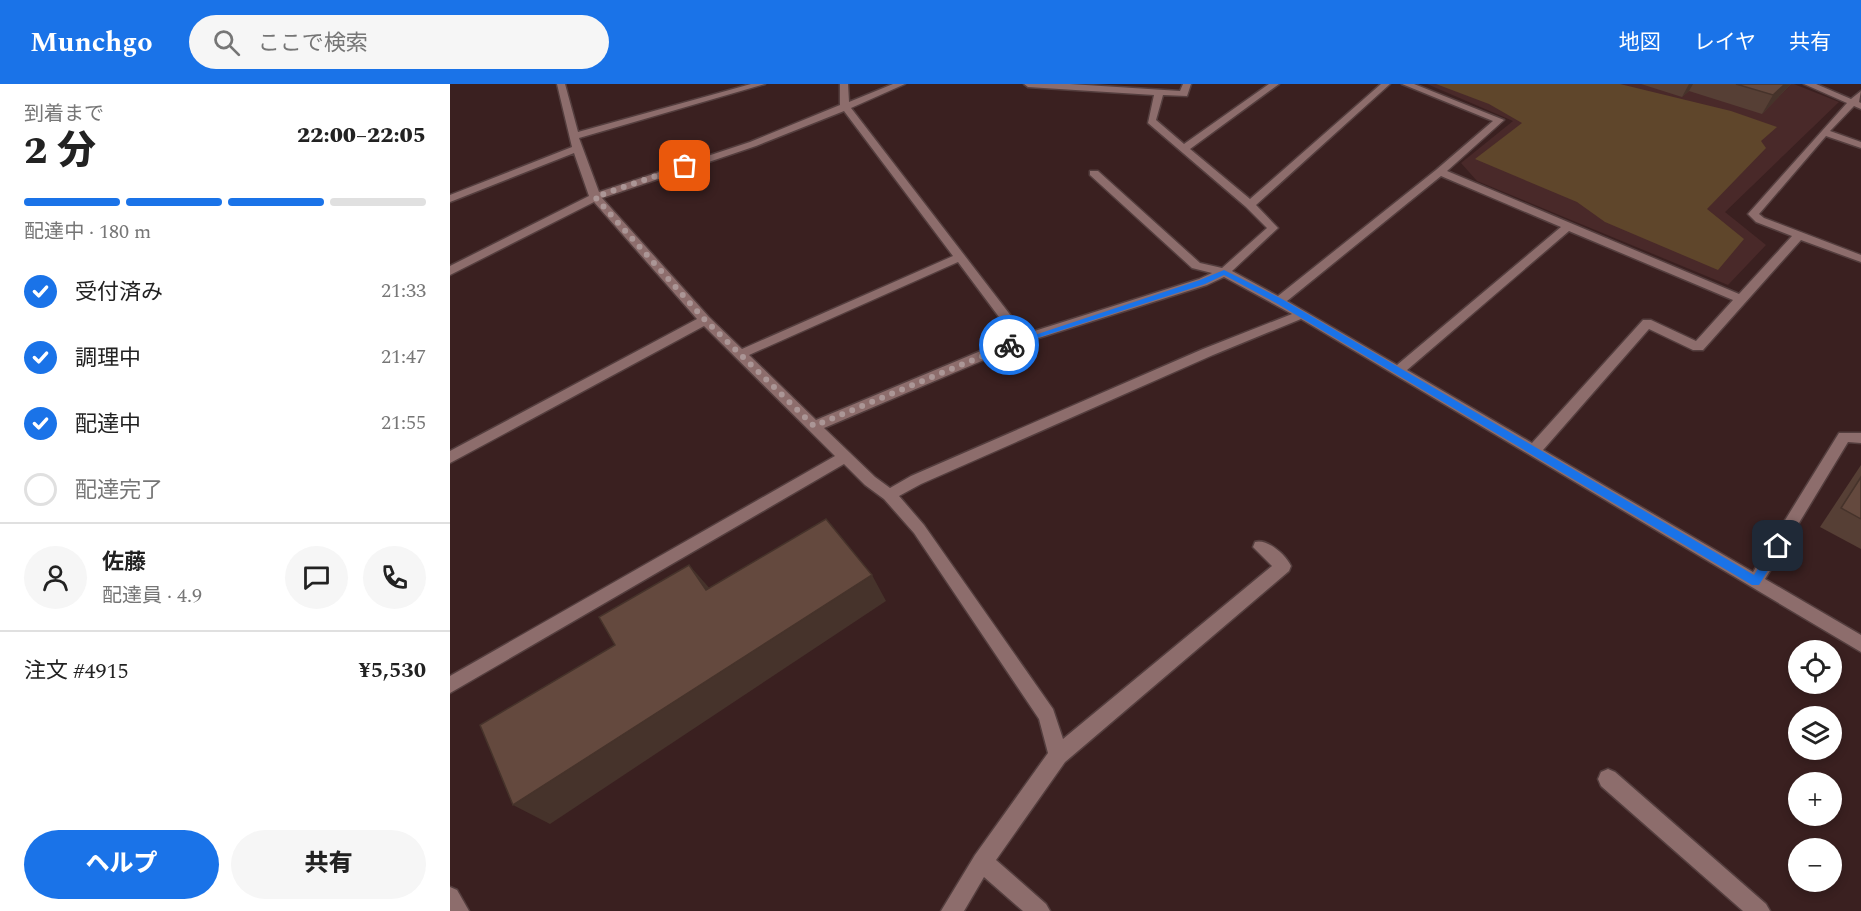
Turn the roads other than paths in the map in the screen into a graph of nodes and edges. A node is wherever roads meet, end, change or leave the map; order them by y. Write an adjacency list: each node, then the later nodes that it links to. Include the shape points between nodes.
1 (561, 84): 16 (street)
2 (761, 84): 16 (street)
3 (844, 84): 14 (street)
4 (901, 84): 14 (street)
5 (1028, 84): 11 (street)
6 (1187, 84): 11 (street, via 1184,94)
7 (1275, 84): 19 (street)
8 (1386, 84): 24 (street)
9 (1406, 84): 20 (street, via 1499,120)
10 (1808, 84): 13 (street)
11 (1159, 92): 19 (street, via 1151,121)
12 (1861, 94): 13 (street)
13 (1857, 104): 15 (street)
14 (844, 106): 22 (street, via 753,144); 27 (street)
15 (1824, 132): 17 (street); 26 (street, via 1754,214)
16 (574, 136): 18 (street)
17 (1861, 145)
18 (577, 148): 22 (street); 23 (street)
19 (1183, 149): 24 (street)
20 (1440, 172): 25 (street); 32 (street)
21 (1094, 173): 30 (street, via 1196,266)
22 (595, 197): 29 (street); 34 (street)
23 (450, 198)
24 (1250, 205): 30 (street, via 1273,228)
25 (1567, 227): 31 (street); 37 (street)
26 (1799, 235): 28 (street); 31 (street)
27 (958, 258): 35 (street); 36 (street)
28 (1861, 259)
29 (450, 271)
30 (1224, 272): 32 (street); 35 (street)
31 (1741, 299): 40 (street, via 1698,347 1647,323)
32 (1279, 301): 33 (street)
33 (1301, 315): 37 (street); 43 (street, via 1208,352)
34 (705, 320): 36 (street); 42 (street)
35 (1022, 339): 38 (street)
36 (741, 354): 38 (street)
37 (1397, 372): 40 (street)
38 (814, 426): 41 (street)
39 (1861, 438): 45 (street, via 1844,437)
40 (1533, 452): 45 (street)
41 (845, 457): 43 (street); 47 (street)
42 (450, 458)
43 (889, 495): 48 (street, via 919,529 1047,715)
44 (1261, 548): 48 (street, via 1283,566)
45 (1755, 582): 46 (street)
46 (1861, 644)
47 (450, 685)
48 (1058, 755): 50 (street)
49 (1608, 779): 55 (street)
50 (982, 862): 53 (street); 54 (street)
51 (450, 897): 52 (street)
52 (458, 911)
53 (952, 911)
54 (1039, 911)
55 (1759, 911)

